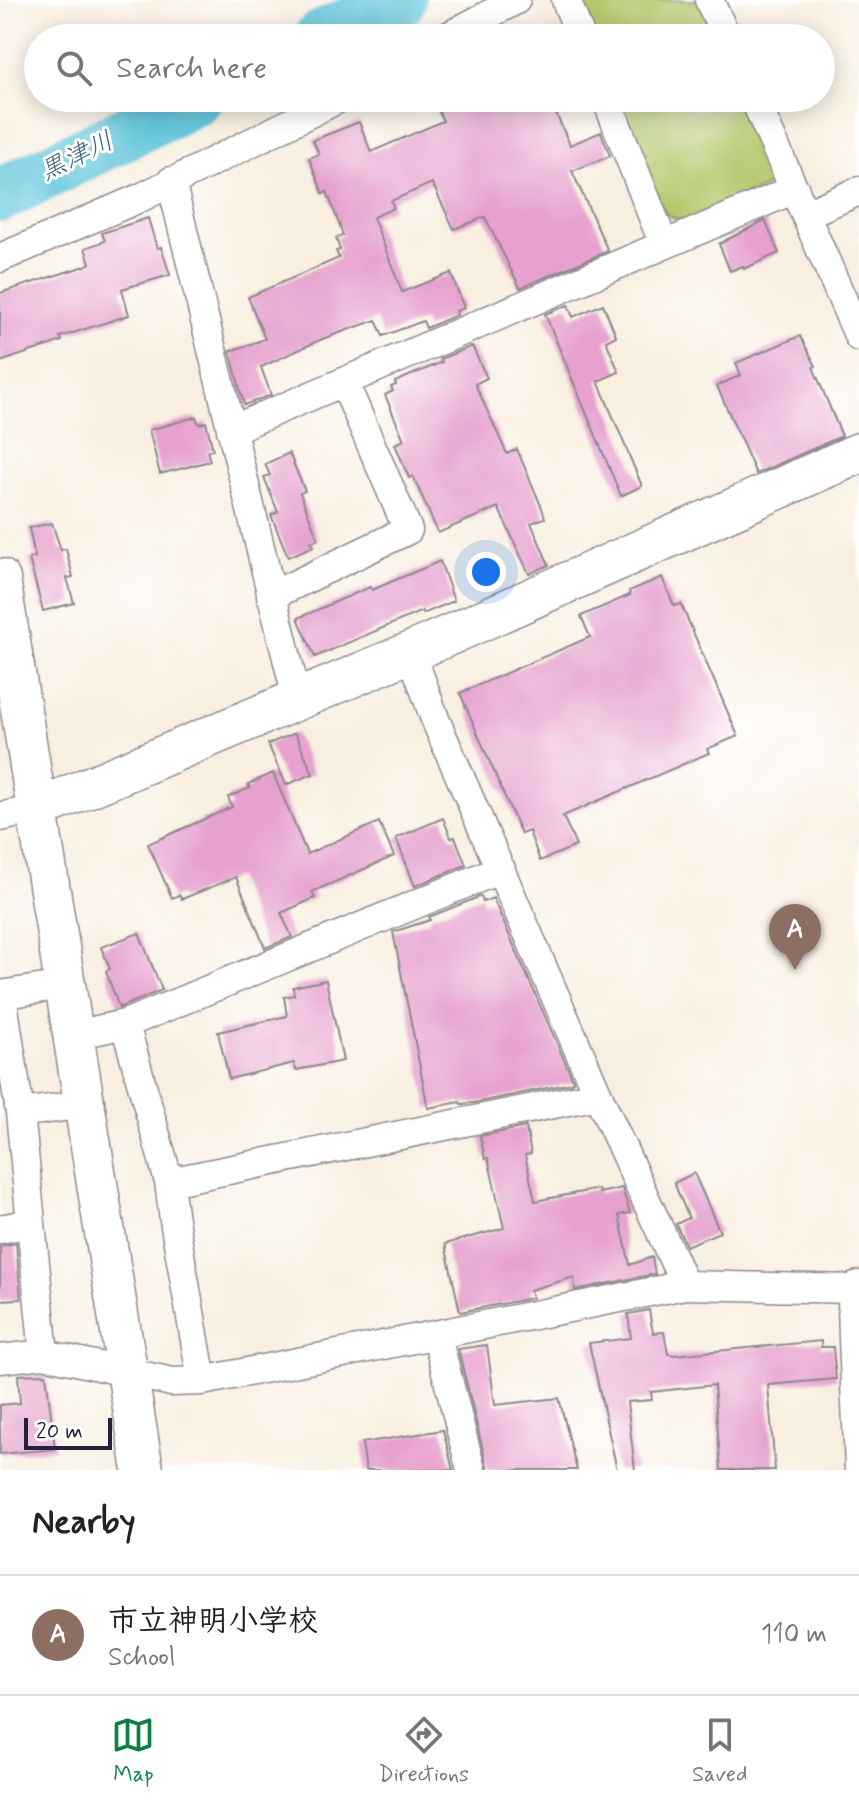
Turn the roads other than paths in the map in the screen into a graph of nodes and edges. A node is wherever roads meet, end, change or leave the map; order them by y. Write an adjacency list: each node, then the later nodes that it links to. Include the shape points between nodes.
1 (516, 0): 4 (street)
2 (566, 0): 5 (street)
3 (709, 0): 6 (street)
4 (471, 24)
5 (575, 24)
6 (720, 24)
7 (311, 112): 10 (street)
8 (612, 112): 13 (street)
9 (760, 112): 12 (street)
10 (171, 181): 14 (street); 17 (street)
11 (859, 191): 12 (street)
12 (801, 202): 13 (street); 15 (street)
13 (664, 245): 16 (street)
14 (0, 258)
15 (859, 337)
16 (344, 382): 17 (street); 20 (street, via 408,530)
17 (231, 430): 20 (street)
18 (859, 453): 21 (street)
19 (0, 579): 23 (street)
20 (271, 596): 22 (street)
21 (411, 652): 22 (street); 24 (street)
22 (297, 699): 23 (street)
23 (18, 813): 25 (street)
24 (501, 869): 27 (street); 29 (street)
25 (63, 985): 26 (street); 28 (street)
26 (1, 995): 31 (street)
27 (125, 1024): 28 (street); 32 (street)
28 (75, 1035): 30 (street)
29 (598, 1095): 32 (street); 35 (street)
30 (85, 1104): 31 (street); 40 (street)
31 (20, 1113): 33 (street)
32 (169, 1182): 41 (street)
33 (31, 1223): 34 (street); 38 (street)
34 (0, 1229)
35 (685, 1285): 36 (street); 37 (street)
36 (856, 1287): 44 (street, via 852,1359)
37 (437, 1336): 41 (street); 43 (street)
38 (44, 1354): 39 (street); 40 (street)
39 (0, 1359)
40 (128, 1373): 41 (street, via 172,1382); 42 (street)
41 (202, 1381)
42 (143, 1470)
43 (471, 1470)
44 (859, 1470)

